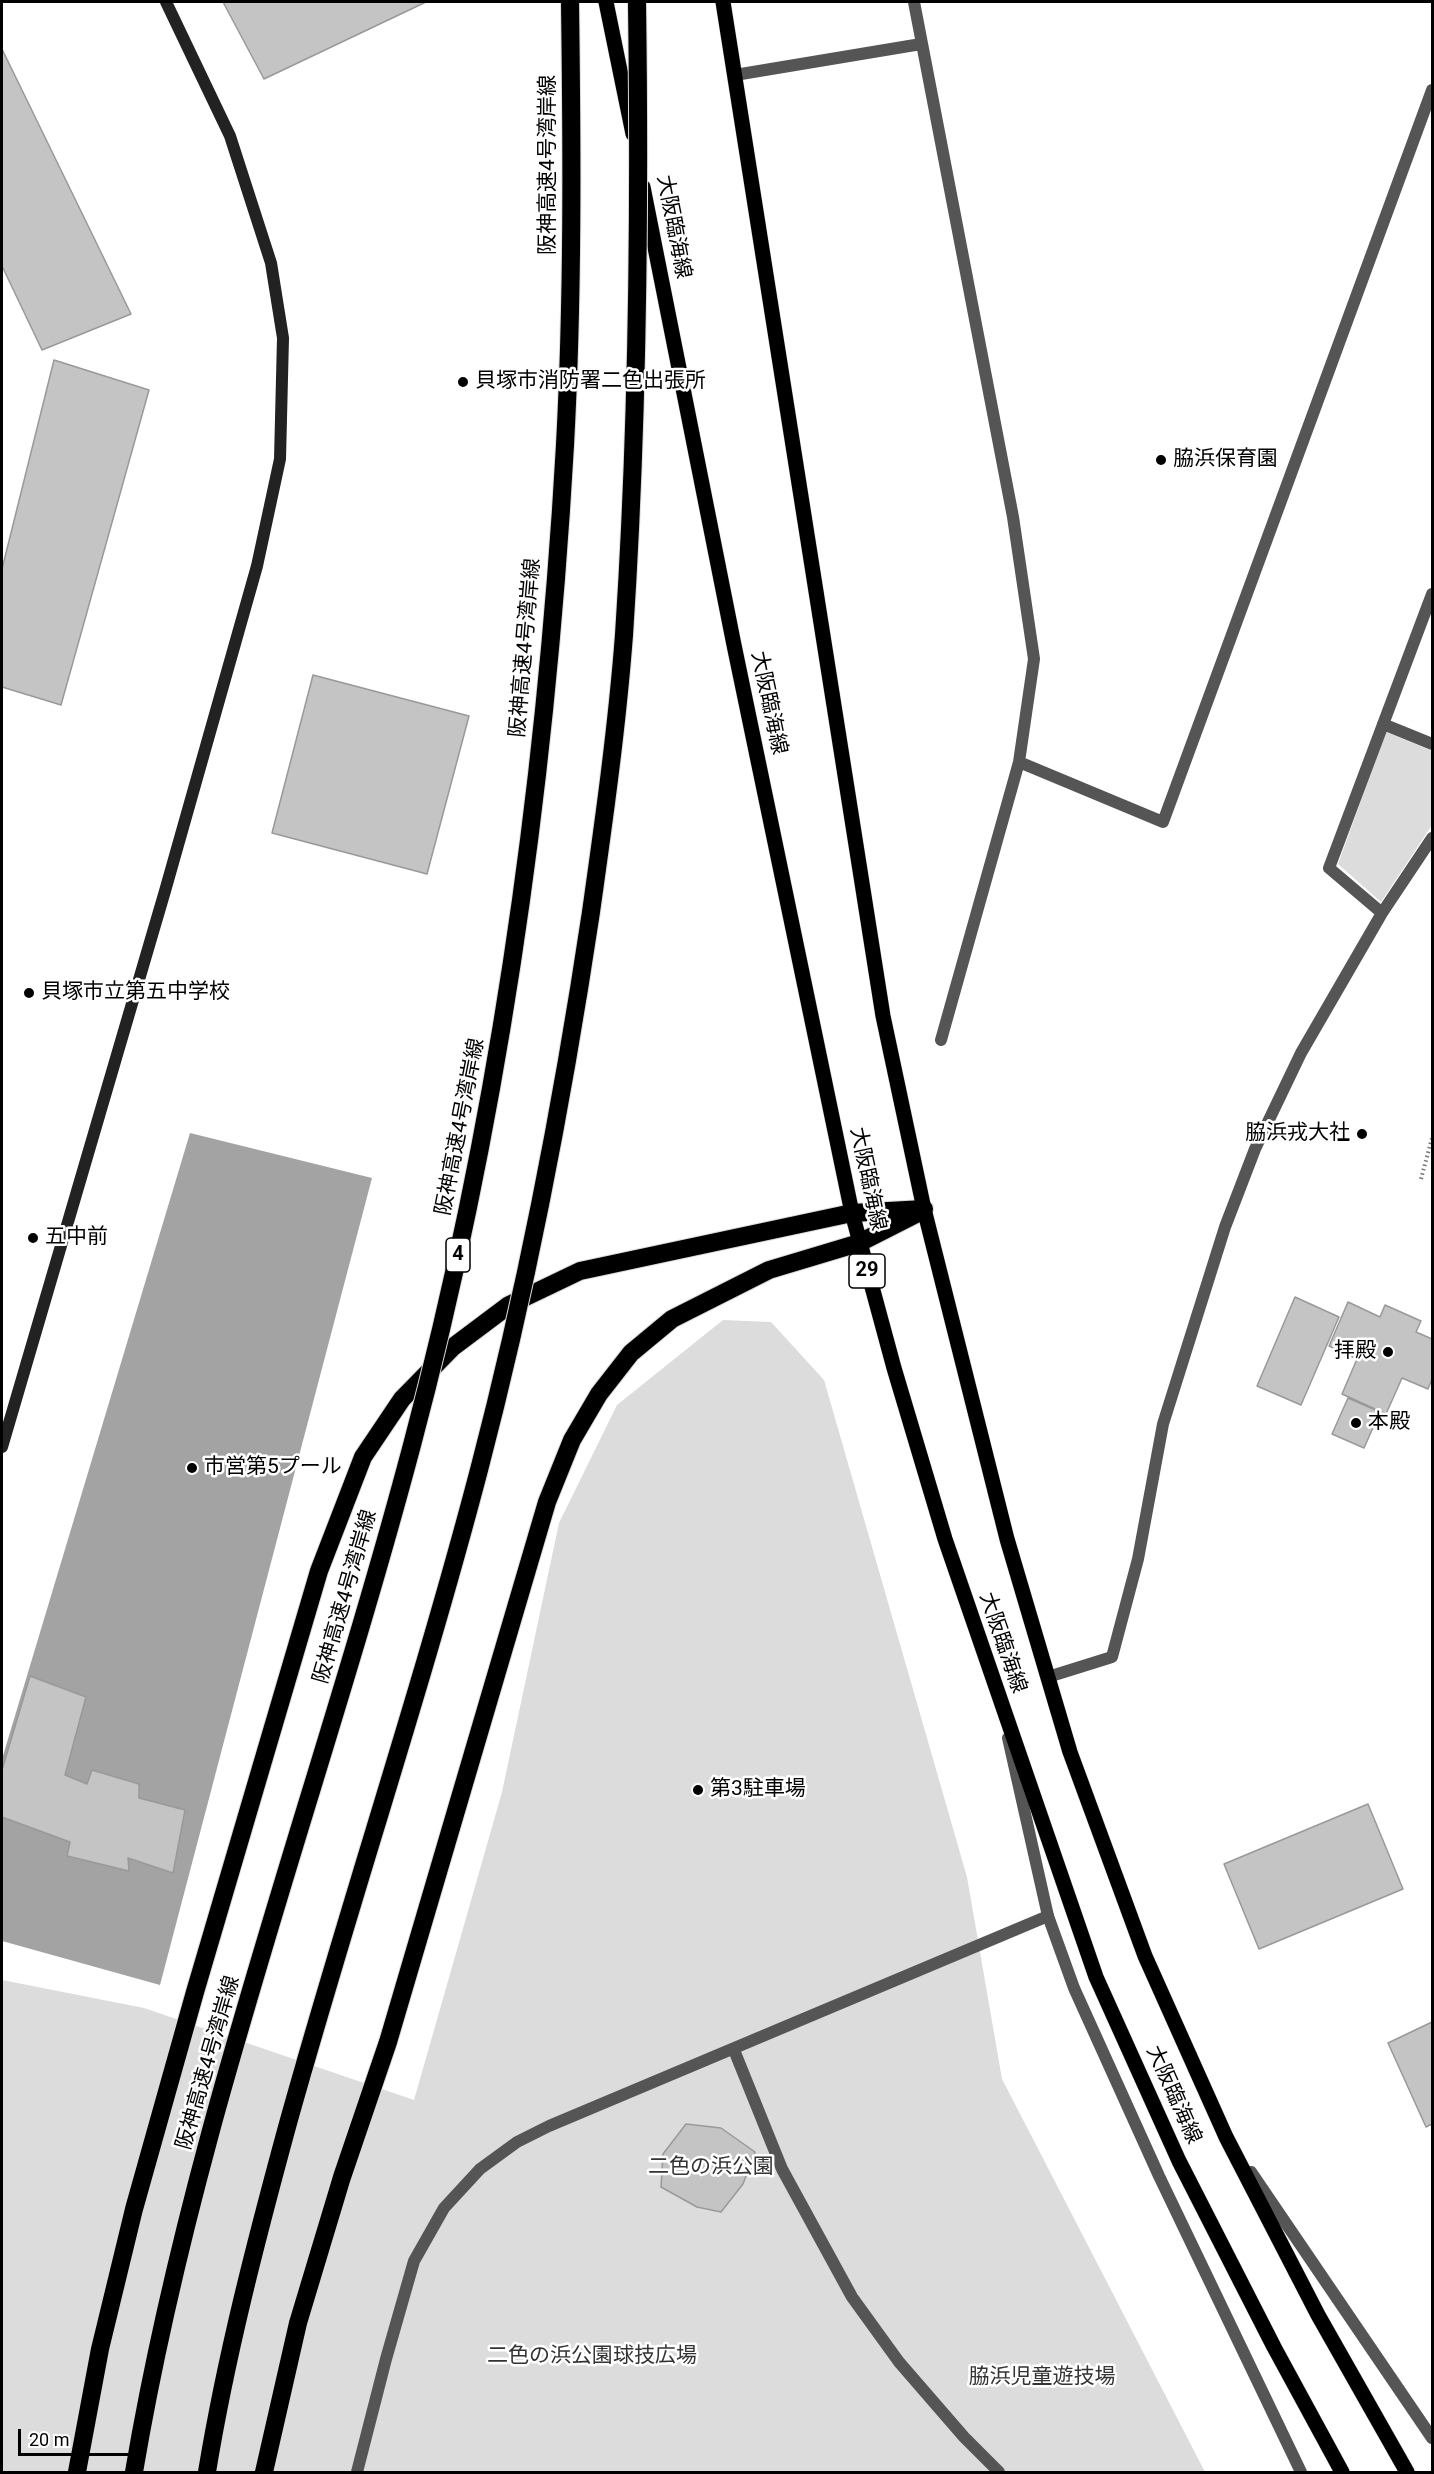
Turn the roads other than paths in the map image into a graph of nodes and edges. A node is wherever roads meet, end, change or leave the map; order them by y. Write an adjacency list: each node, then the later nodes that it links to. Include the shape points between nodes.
1 (166, 2): 20 (street, via 230,136 271,263 283,338 280,459 256,566 165,891)
2 (570, 2): 28 (highway, 阪神高速4号湾岸線 / 4, bridge, via 572,259 565,442 553,624 532,829 504,1025 462,1238 413,1443 183,2235)
3 (606, 2): 18 (main road, 大阪臨海線 / 29)
4 (637, 2): 29 (highway, bridge, via 637,287 623,640 602,833 572,1044 531,1249 479,1469 261,2223)
5 (723, 2): 8 (main road, 大阪臨海線)
6 (914, 2): 7 (street)
7 (921, 44): 8 (street); 13 (street, via 1013,517 1034,659)
8 (735, 75): 17 (main road, 大阪臨海線, via 881,1004)
9 (1432, 90): 13 (street, via 1163,822)
10 (1432, 594): 11 (street)
11 (1383, 724): 12 (street); 15 (street, via 1329,868)
12 (1432, 744)
13 (1019, 762): 16 (street)
14 (1432, 838): 15 (street)
15 (1382, 913): 21 (street, via 1301,1053 1255,1149 1225,1227 1163,1424 1138,1559 1112,1657)
16 (941, 1040)
17 (924, 1209): 18 (highway); 19 (highway); 21 (main road, 大阪臨海線, via 1005,1528)
18 (852, 1213): 19 (main road, 大阪臨海線 / 29); 27 (highway, via 579,1271 509,1305 453,1347 402,1399 363,1457 319,1571 195,1992 134,2209 100,2349)
19 (859, 1244): 22 (main road, 大阪臨海線 / 29, via 945,1539); 30 (highway, via 769,1270 672,1319 631,1353 599,1394 572,1440 547,1502 388,2042 298,2324)
20 (2, 1441)
21 (1048, 1677): 25 (main road, 大阪臨海線, via 1070,1752 1145,1956)
22 (999, 1698): 23 (street); 34 (main road, 大阪臨海線 / 29, via 1096,1977 1179,2161)
23 (1047, 1916): 24 (street); 33 (street, via 1074,1988 1158,2176)
24 (734, 2050): 31 (street, via 516,2142 480,2169 444,2208 414,2261); 32 (street, via 782,2169 852,2297 898,2362)
25 (1226, 2137): 26 (street); 35 (main road, 大阪臨海線, via 1318,2314)
26 (1432, 2438)
27 (76, 2472)
28 (134, 2472)
29 (207, 2472)
30 (264, 2472)
31 (357, 2472)
32 (999, 2472)
33 (1301, 2472)
34 (1342, 2472)
35 (1407, 2472)

